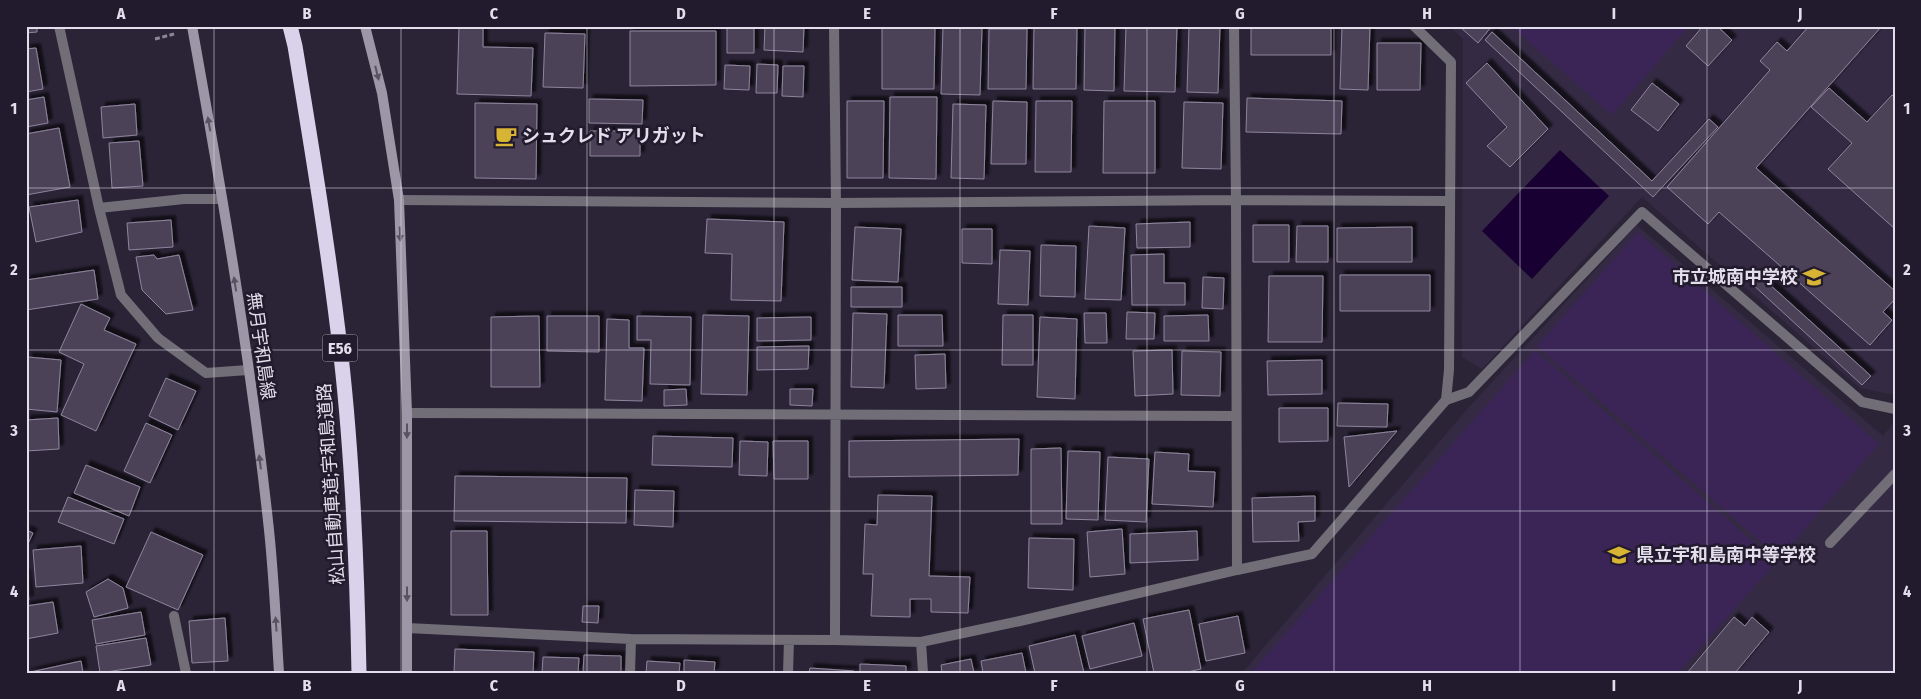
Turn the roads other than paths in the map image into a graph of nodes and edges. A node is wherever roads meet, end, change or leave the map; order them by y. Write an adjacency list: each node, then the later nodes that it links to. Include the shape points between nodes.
1 (59, 26): 13 (street)
2 (192, 26): 8 (main road, 無月宇和島線, one-way to 2)
3 (290, 26): 31 (highway, 松山自動車道;宇和島道路 / E56, via 321,205 341,358 354,516)
4 (365, 26): 9 (main road, one-way to 9, via 382,93)
5 (834, 26): 12 (street)
6 (1234, 26): 10 (street)
7 (1414, 26): 11 (street, via 1451,62)
8 (222, 199): 13 (street); 14 (main road, 無月宇和島線, one-way to 8)
9 (398, 200): 12 (street); 17 (main road, one-way to 17)
10 (1236, 200): 11 (street); 12 (street); 19 (street)
11 (1449, 201): 15 (street, via 1449,370)
12 (836, 204): 18 (street)
13 (99, 208): 14 (street, via 121,295 158,338 206,373)
14 (248, 370): 30 (main road, 無月宇和島線, one-way to 14, via 269,531)
15 (1446, 400): 16 (street, via 1469,392 1642,212 1862,402); 22 (street, via 1312,554)
16 (1895, 408)
17 (407, 413): 18 (street); 24 (main road, one-way to 24)
18 (835, 415): 19 (street); 27 (street)
19 (1236, 416): 22 (street)
20 (1895, 474): 21 (street)
21 (1830, 543)
22 (1237, 570): 28 (street, via 1020,622)
23 (174, 616): 29 (street)
24 (407, 628): 25 (street); 32 (main road)
25 (631, 639): 26 (street); 33 (street)
26 (789, 640): 27 (street); 34 (street)
27 (835, 640): 28 (street)
28 (920, 642): 35 (street)
29 (186, 673)
30 (279, 673)
31 (359, 673)
32 (407, 673)
33 (630, 673)
34 (788, 673)
35 (923, 673)

